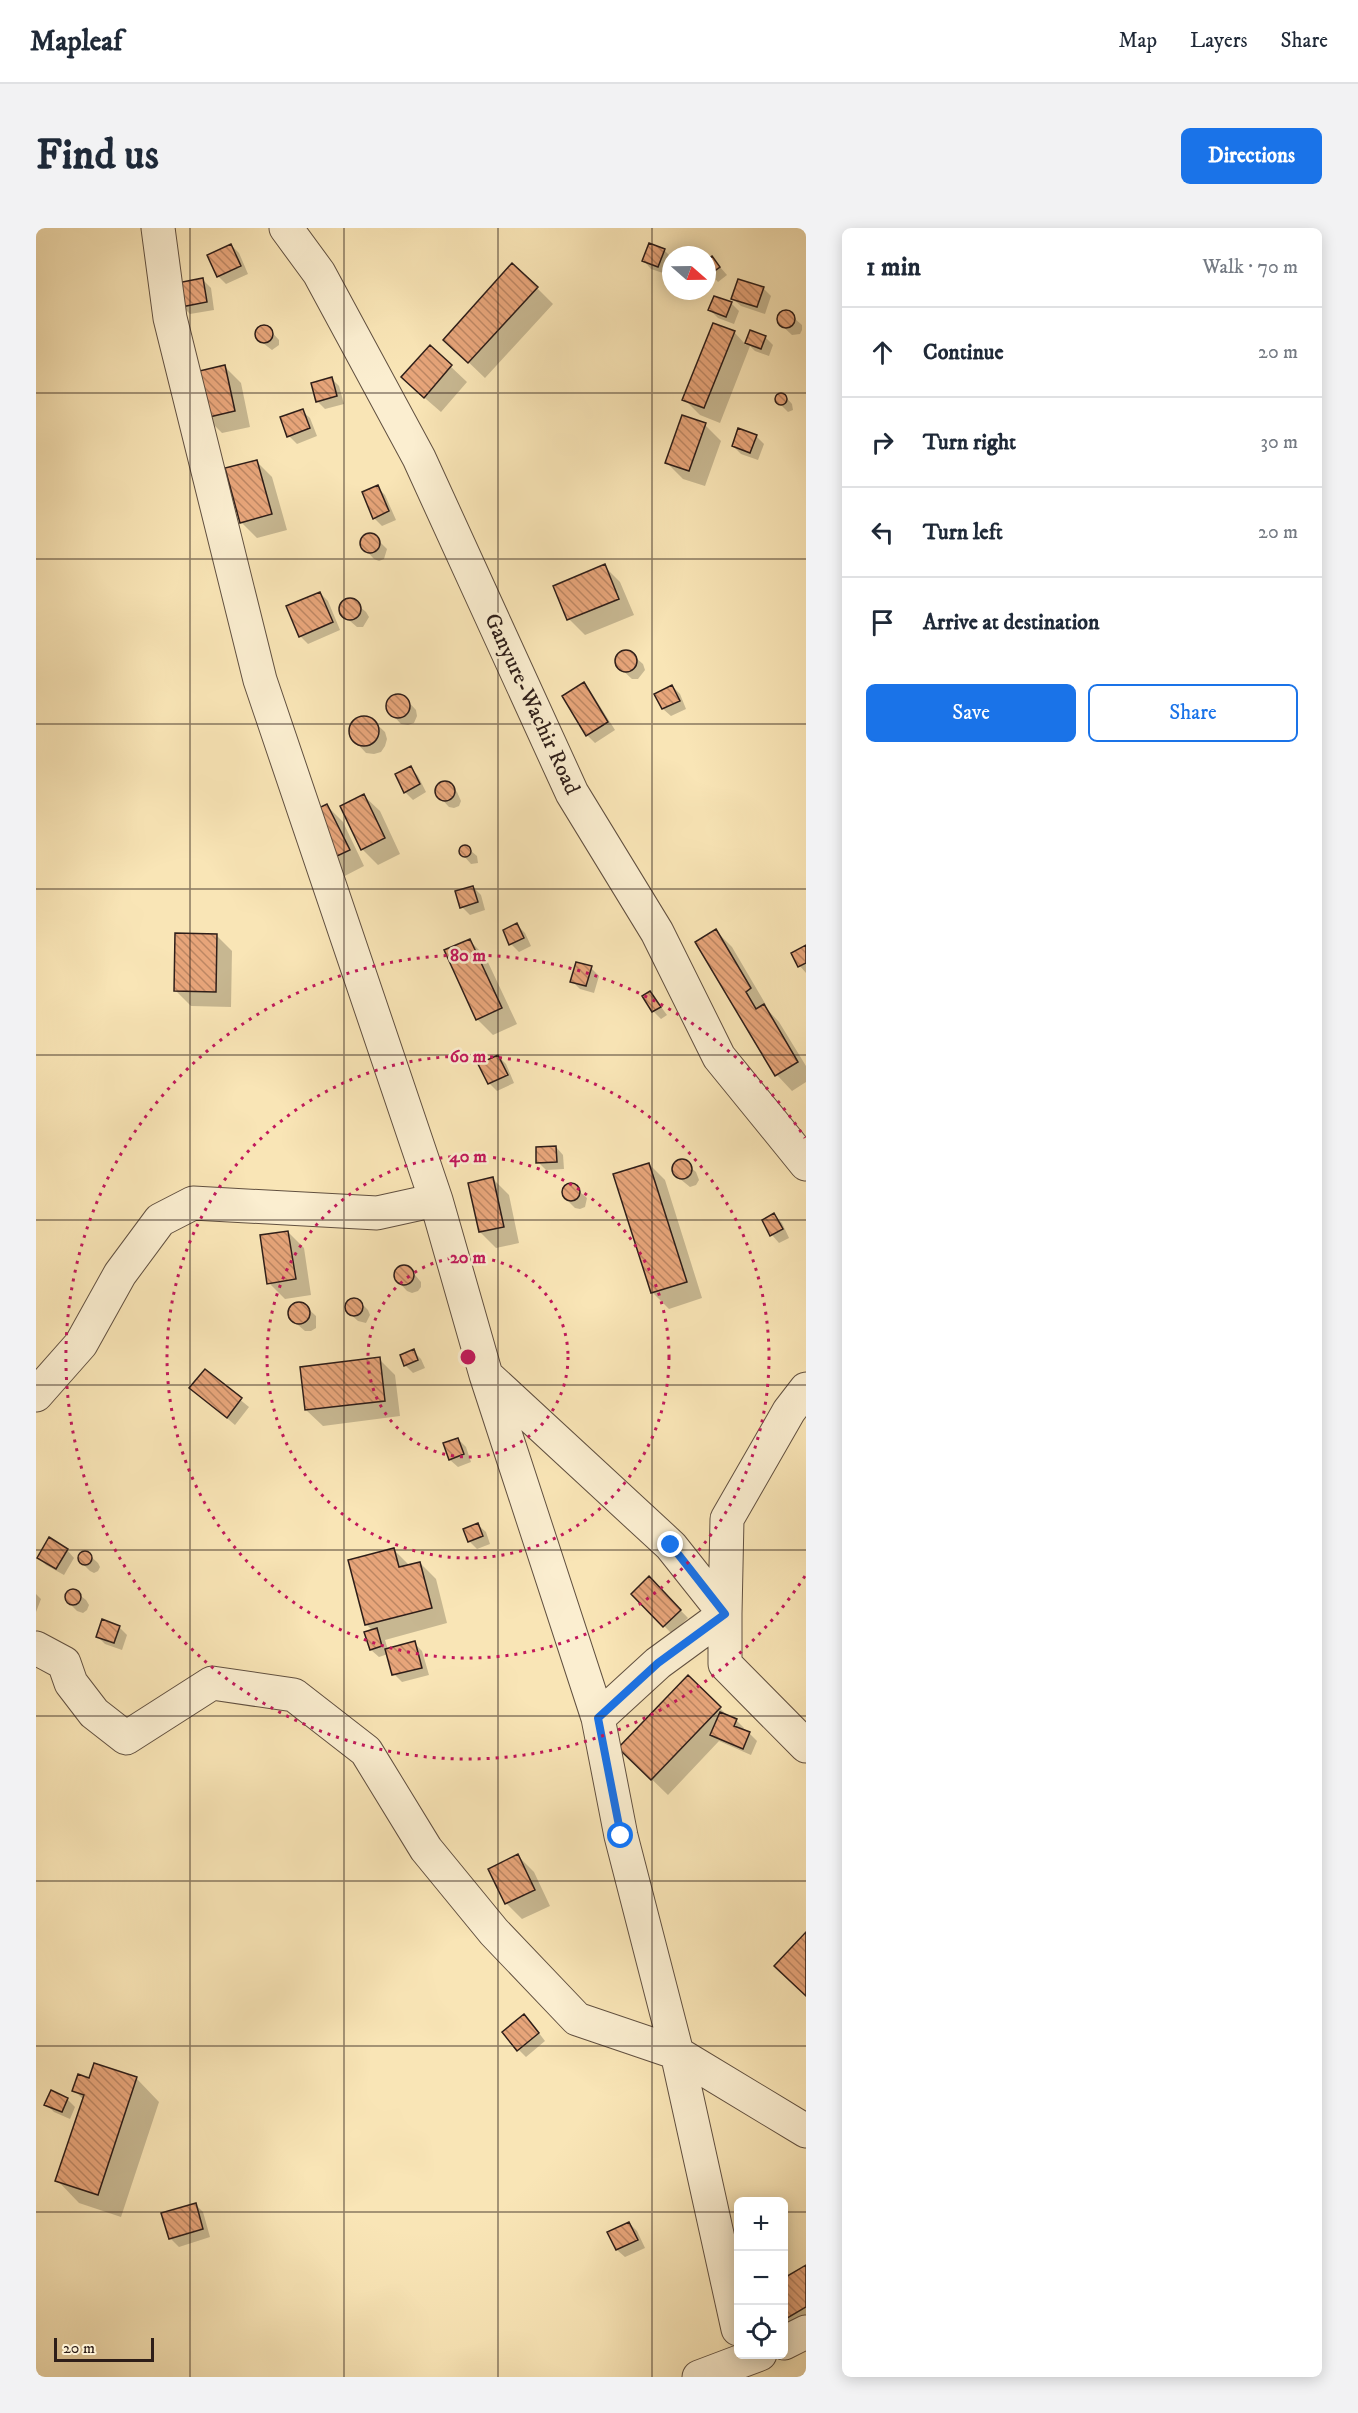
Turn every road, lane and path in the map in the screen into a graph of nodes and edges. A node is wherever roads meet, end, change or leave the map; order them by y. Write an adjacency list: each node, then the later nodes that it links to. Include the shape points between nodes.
1 (158, 228): 4 (street, via 170,318 260,680)
2 (286, 228): 3 (street, Ganyure-Wachir Road, via 319,273 420,458 572,793 657,932 720,1057)
3 (806, 1164)
4 (436, 1200): 5 (street); 7 (street, via 377,1213 193,1203 160,1220 120,1274 81,1344)
5 (486, 1375): 8 (street, via 671,1545); 10 (street)
6 (806, 1389): 8 (street, via 789,1411 727,1519)
7 (36, 1395)
8 (725, 1614): 10 (street, via 658,1663); 11 (street, via 725,1664)
9 (36, 1648): 12 (street, via 64,1663 71,1683 94,1713 126,1738 212,1683 294,1695 366,1751 426,1849 494,1932 577,2019)
10 (598, 1718): 12 (street, via 621,1836)
11 (806, 1746)
12 (677, 2053): 13 (street); 14 (street)
13 (806, 2131)
14 (734, 2311)
15 (806, 2332): 16 (street)
16 (788, 2341)
17 (750, 2362): 18 (street)
18 (699, 2377)

